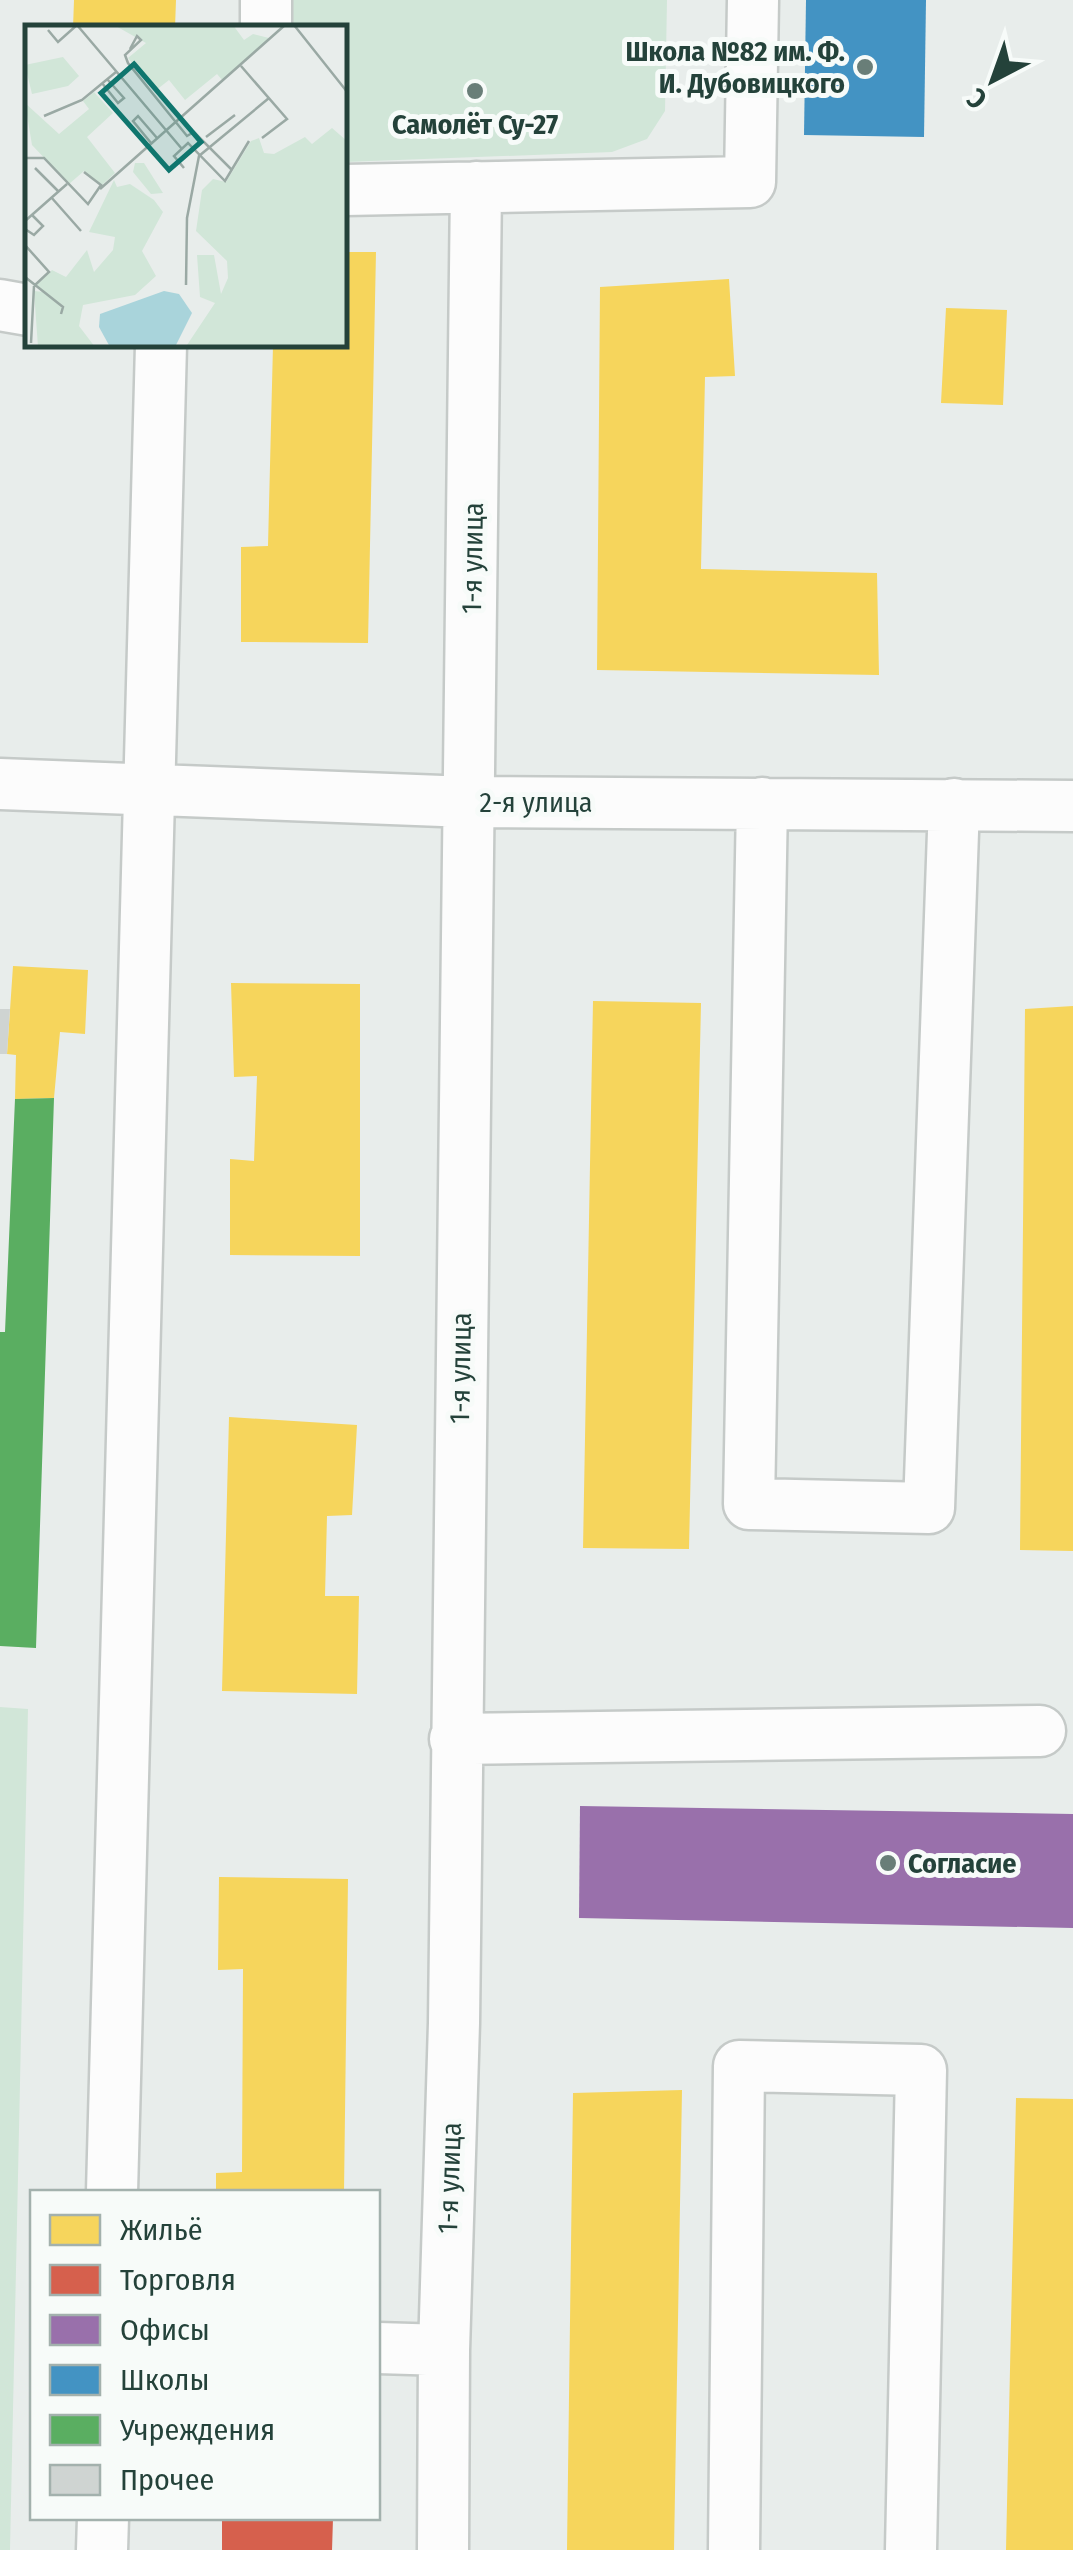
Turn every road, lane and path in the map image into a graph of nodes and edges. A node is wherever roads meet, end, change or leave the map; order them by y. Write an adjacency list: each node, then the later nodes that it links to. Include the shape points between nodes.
1 (753, 0): 2 (street, via 750,182)
2 (476, 186): 3 (street); 9 (street, 1-я улица)
3 (348, 190)
4 (0, 305): 5 (street)
5 (25, 309)
6 (161, 348): 8 (street)
7 (0, 784): 8 (street, 2-я улица)
8 (150, 788): 9 (street, 2-я улица); 15 (street)
9 (468, 802): 10 (street, 2-я улица); 14 (street, 1-я улица)
10 (762, 803): 11 (street, 2-я улица); 11 (street, via 749,1504 930,1508)
11 (954, 804): 12 (street, 2-я улица)
12 (1073, 806)
13 (1040, 1731): 14 (street)
14 (455, 1740): 17 (street, 1-я улица)
15 (112, 2190)
16 (380, 2348): 17 (street)
17 (444, 2350): 20 (street, 1-я улица)
18 (103, 2520): 19 (street)
19 (102, 2550)
20 (443, 2550)
21 (734, 2550): 22 (street, via 739,2066 921,2070)
22 (911, 2550)

